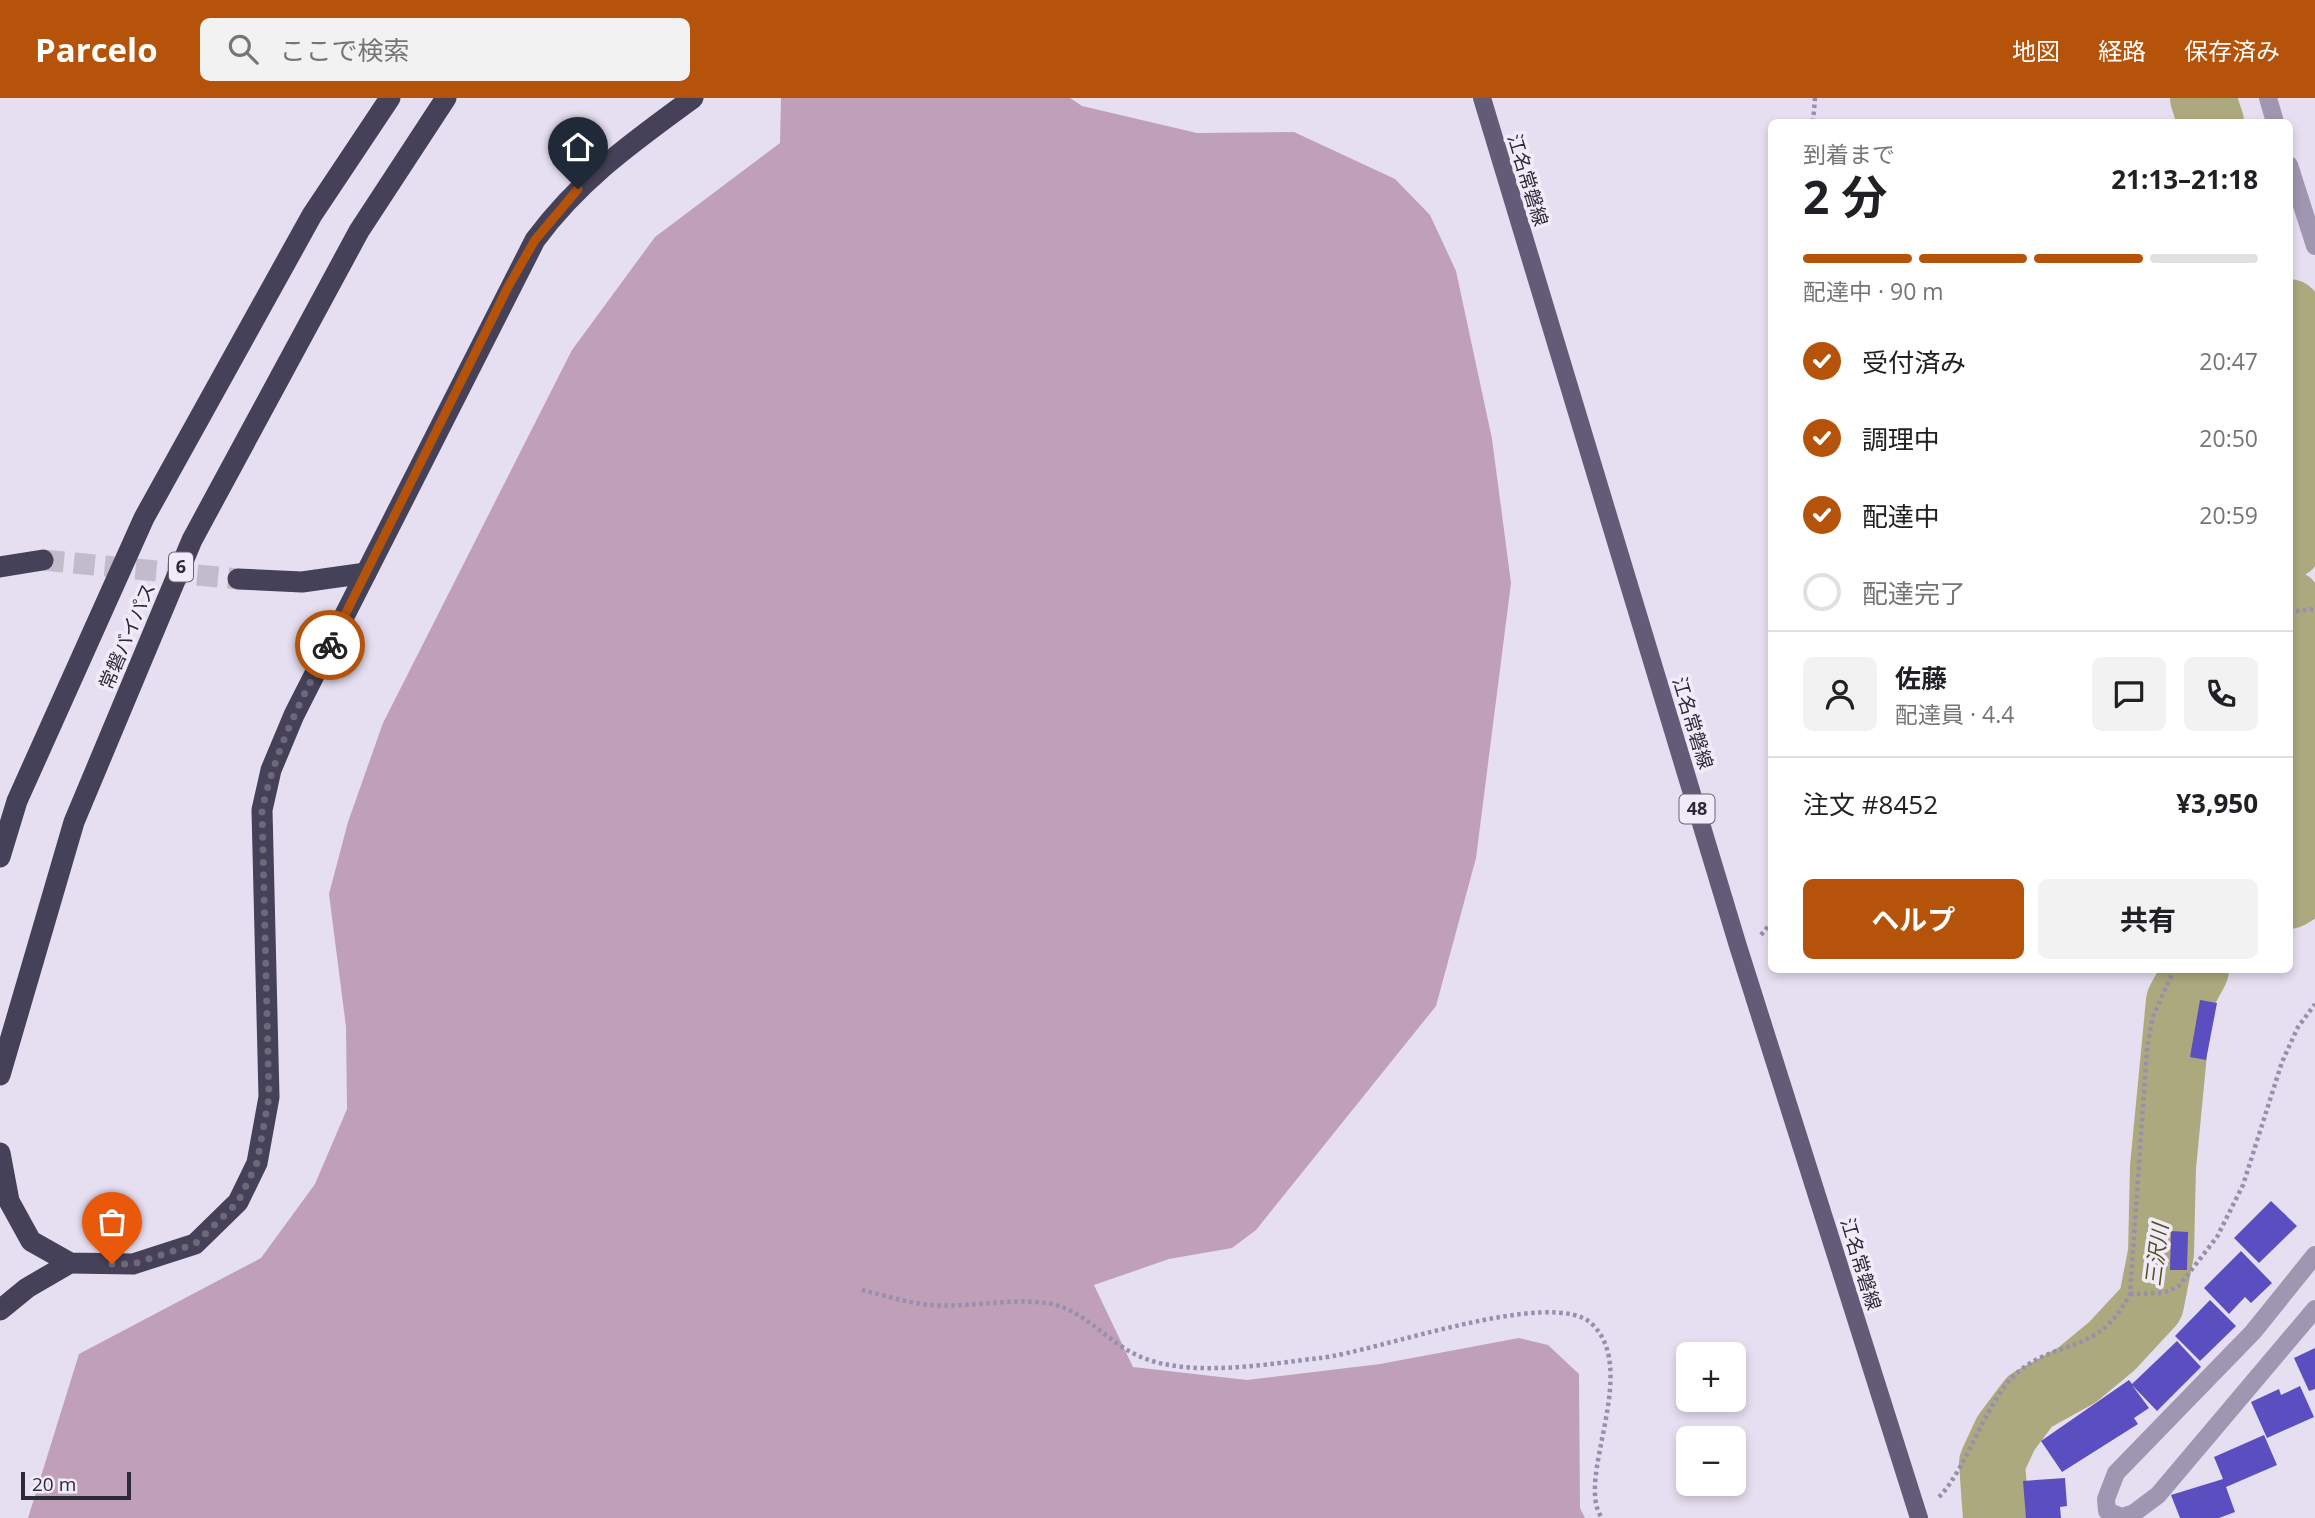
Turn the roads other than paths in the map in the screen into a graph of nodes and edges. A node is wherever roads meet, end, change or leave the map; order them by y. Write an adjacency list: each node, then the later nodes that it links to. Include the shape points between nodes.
1 (390, 98): 13 (highway, 常磐バイパス, via 312,215 144,518 17,801)
2 (446, 98): 14 (highway, 常磐バイパス / 6, via 359,230 192,540 74,822)
3 (694, 98): 11 (highway, via 607,161 563,203 535,240)
4 (1482, 98): 20 (main road, 江名常磐線 / 48, via 1738,946)
5 (2267, 98): 6 (street)
6 (2274, 119)
7 (2293, 177): 8 (street)
8 (2315, 246)
9 (43, 560): 10 (highway)
10 (0, 567)
11 (366, 573): 12 (highway, via 302,582); 17 (highway, via 294,715 271,770 262,810 269,1097 257,1163 238,1202 195,1244 133,1264)
12 (239, 579)
13 (0, 857)
14 (0, 1075)
15 (0, 1153): 17 (highway, via 9,1201 31,1241)
16 (2315, 1255): 18 (street, via 2253,1332 2116,1473 2106,1499 2107,1511 2122,1517 2158,1495)
17 (70, 1263): 19 (highway)
18 (2315, 1309)
19 (0, 1310)
20 (1919, 1518)

